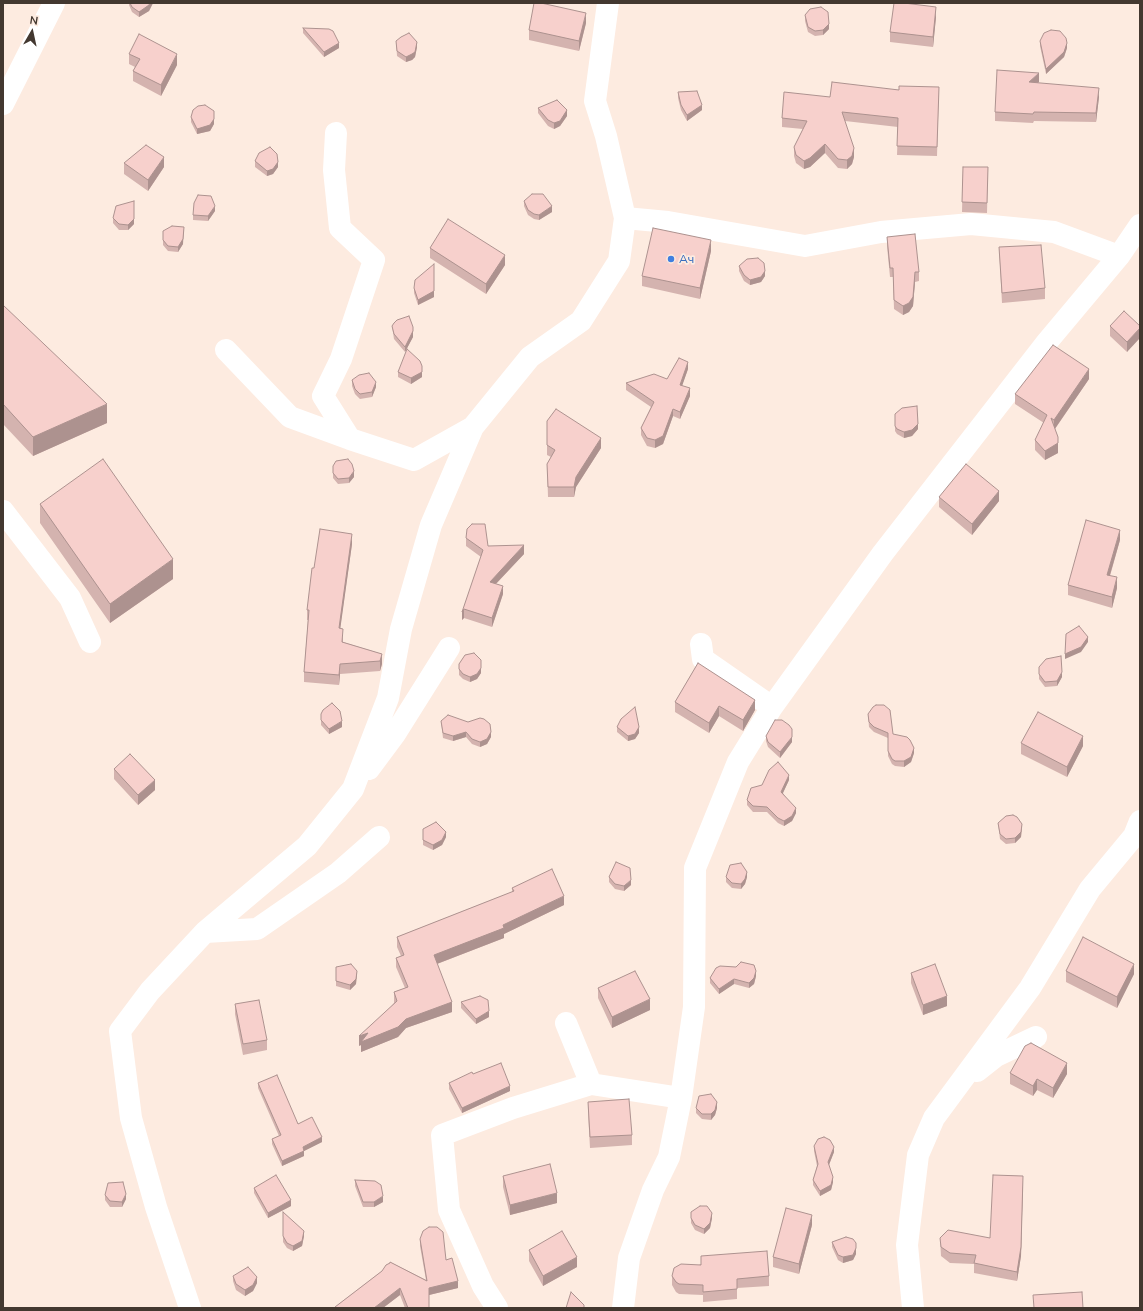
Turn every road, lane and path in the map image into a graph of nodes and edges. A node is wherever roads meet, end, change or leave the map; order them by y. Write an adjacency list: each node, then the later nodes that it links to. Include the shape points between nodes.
1 (54, 3): 3 (street)
2 (608, 3): 5 (street, via 595,101)
3 (3, 104)
4 (336, 133): 10 (street, via 334,170 340,228 374,260 341,359 323,396)
5 (625, 218): 7 (street, via 668,222 806,246 881,232 971,224 1054,232); 9 (street, via 620,261 581,321 530,357)
6 (1140, 225): 7 (street)
7 (1119, 256): 15 (street, via 1047,342 883,553)
8 (226, 350): 10 (street, via 290,417)
9 (473, 427): 10 (street, via 414,460); 16 (street, via 431,526 401,629 388,698)
10 (350, 439)
11 (3, 511): 12 (street, via 70,598)
12 (90, 642)
13 (701, 644): 15 (street, via 703,659)
14 (449, 648): 16 (street, via 395,734)
15 (772, 707): 24 (street, via 738,762 695,868 694,1007)
16 (353, 789): 19 (street, via 307,846)
17 (1138, 829): 23 (street, via 1090,889 1030,988)
18 (379, 837): 19 (street, via 338,873 257,929)
19 (205, 932): 25 (street, via 150,991 120,1031 131,1118 156,1207)
20 (566, 1023): 22 (street)
21 (1036, 1037): 23 (street, via 996,1056)
22 (591, 1084): 24 (street); 26 (street, via 513,1108 442,1135 449,1210 483,1286)
23 (960, 1084): 28 (street, via 934,1118 918,1155 907,1245)
24 (681, 1098): 27 (street, via 668,1158 653,1190 629,1258)
25 (190, 1308)
26 (497, 1308)
27 (623, 1308)
28 (914, 1308)

